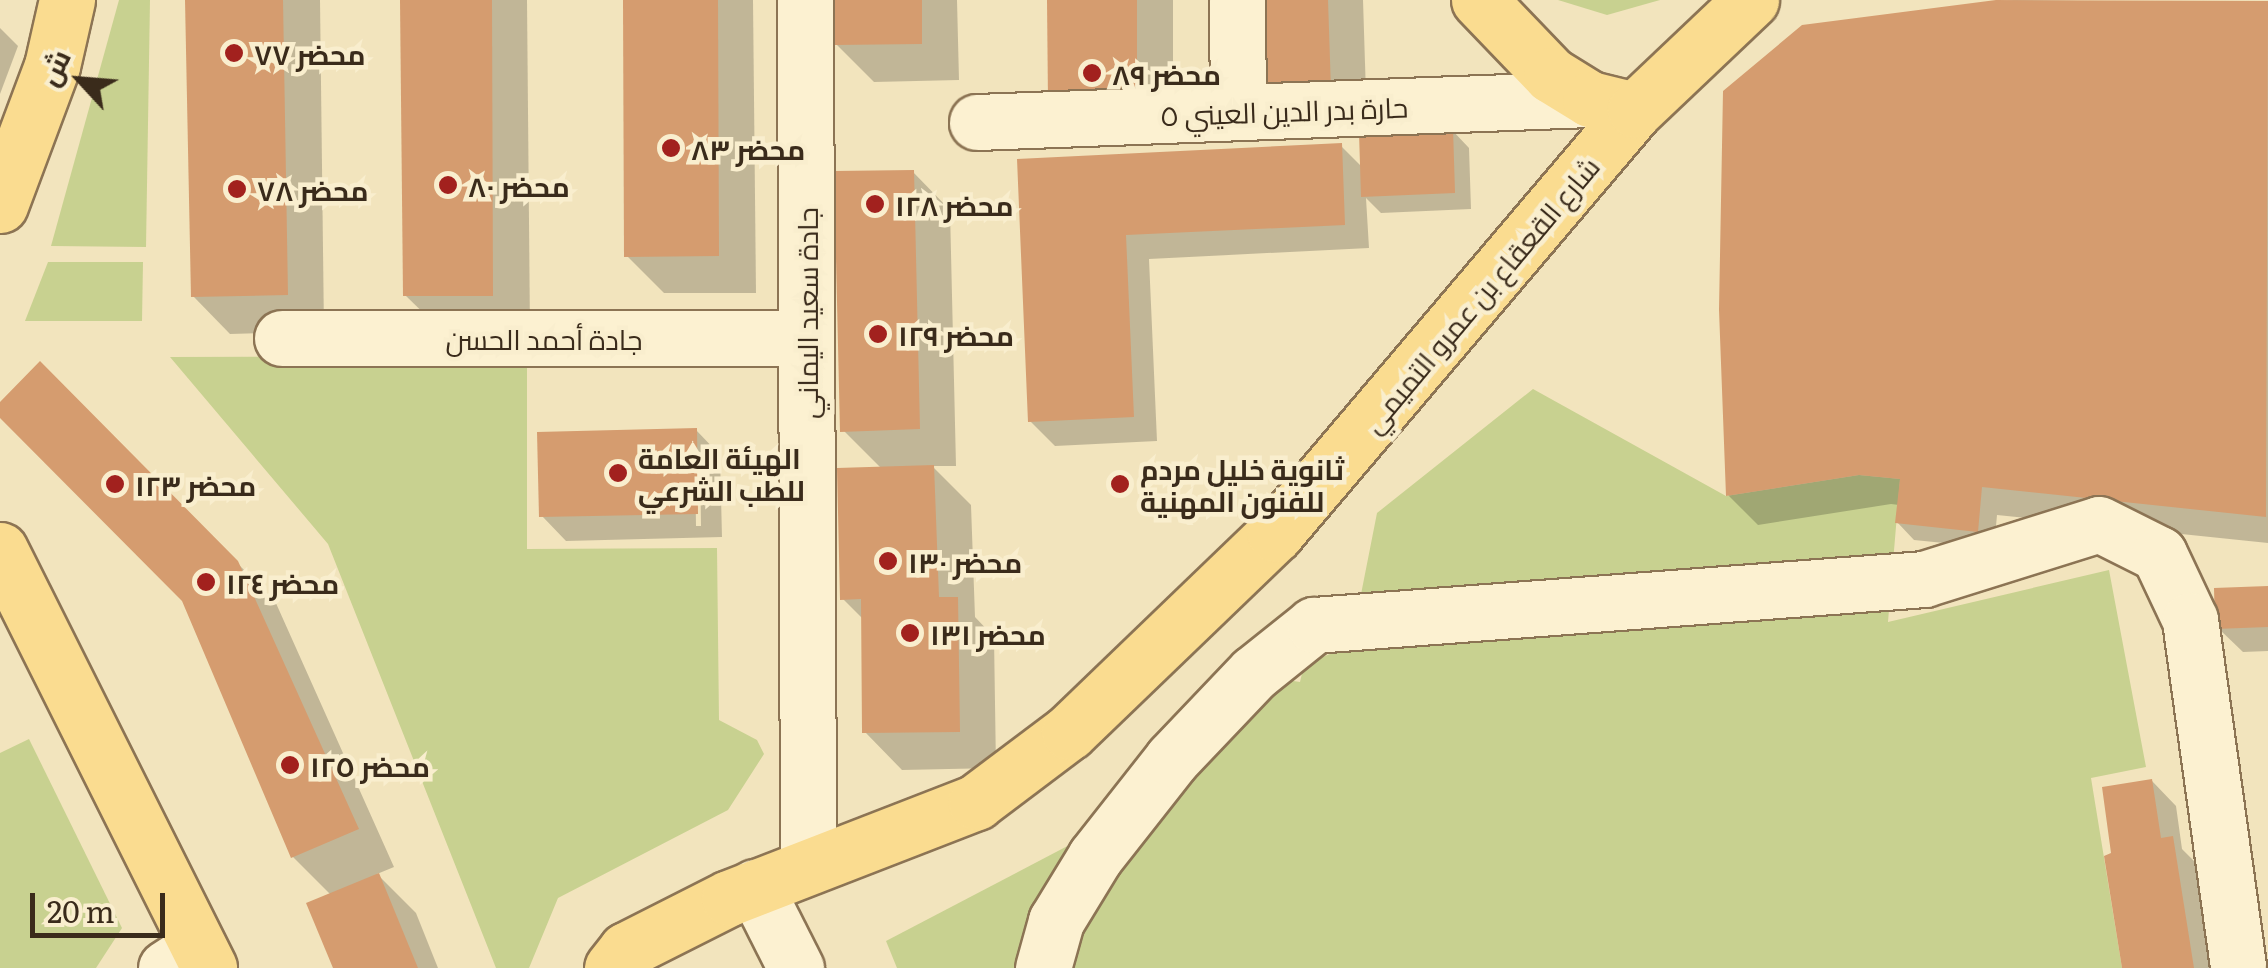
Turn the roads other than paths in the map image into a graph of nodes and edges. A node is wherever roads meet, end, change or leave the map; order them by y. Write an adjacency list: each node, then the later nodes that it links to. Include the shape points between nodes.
1 (67, 0): 9 (main road, via 52,66)
2 (804, 0): 11 (street, جادة سعيد اليماني)
3 (1237, 0): 7 (street)
4 (1479, 0): 6 (main road, via 1550,75)
5 (1751, 0): 6 (main road, شارع القعقاع بن عمرو التميمي)
6 (1613, 104): 7 (street, حارة بدر الدين العيني ٥); 13 (main road, شارع القعقاع بن عمرو التميمي, via 1275,534 1069,732 976,802)
7 (1238, 112): 8 (street, حارة بدر الدين العيني ٥)
8 (977, 122)
9 (0, 205)
10 (282, 338): 11 (street, جادة أحمد الحسن)
11 (806, 338): 13 (street, جادة سعيد اليماني)
12 (0, 550): 15 (main road)
13 (808, 866): 14 (main road, شارع القعقاع بن عمرو التميمي)
14 (755, 887): 16 (main road, شارع القعقاع بن عمرو التميمي, via 626,950); 17 (street)
15 (191, 961)
16 (612, 968)
17 (796, 968)
18 (1043, 968): 19 (street, via 1056,921 1106,843 1200,731 1314,625 1924,579 2099,524 2159,554 2190,620)
19 (2238, 968)

